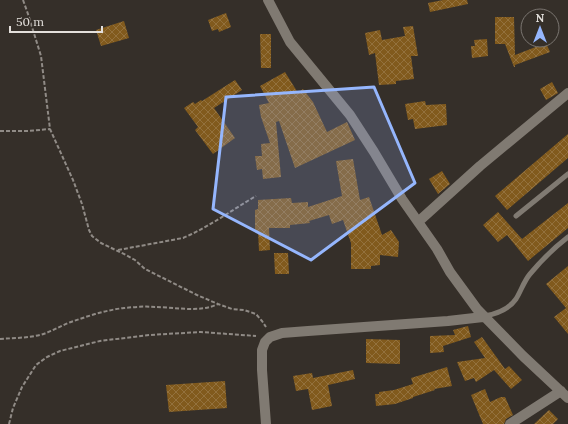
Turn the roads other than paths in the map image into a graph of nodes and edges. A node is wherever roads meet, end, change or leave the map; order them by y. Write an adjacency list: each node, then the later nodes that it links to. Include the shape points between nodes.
1 (268, 0): 5 (street, via 290,42 350,115)
2 (568, 93): 5 (street, via 480,166)
3 (568, 174): 4 (lane)
4 (516, 216)
5 (418, 222): 7 (street)
6 (568, 237): 7 (lane, via 529,275 515,300 495,314)
7 (483, 317): 8 (street); 9 (street, via 308,330 270,337 262,350)
8 (564, 395): 10 (street)
9 (266, 424)
10 (510, 424)

